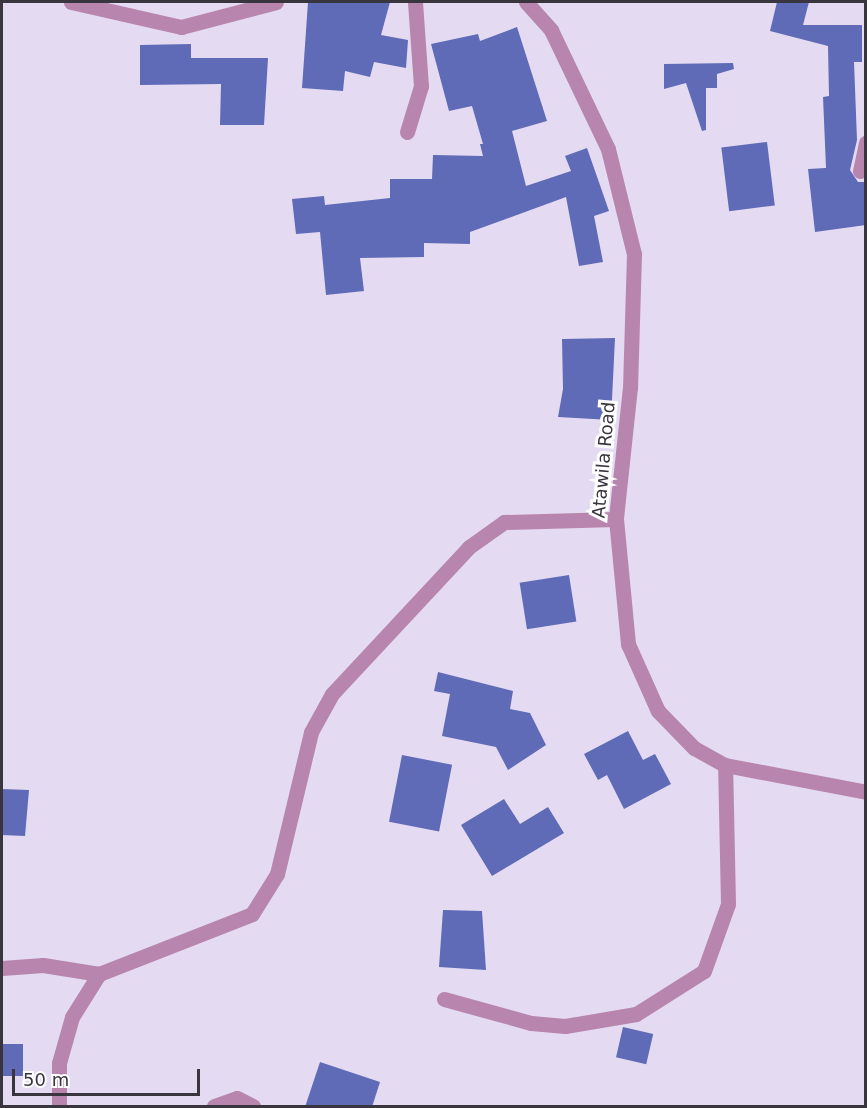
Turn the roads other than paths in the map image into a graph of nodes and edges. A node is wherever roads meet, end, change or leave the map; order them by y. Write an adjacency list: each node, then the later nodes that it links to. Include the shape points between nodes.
1 (71, 2): 2 (street, via 181,27)
2 (276, 2)
3 (415, 2): 5 (street, via 421,86)
4 (526, 2): 8 (street, Atawila Road, via 551,30 608,149 634,254 630,387)
5 (407, 132)
6 (866, 143): 7 (street)
7 (860, 171)
8 (616, 519): 9 (street, Atawila Road, via 628,644 658,711 694,748); 12 (street, via 504,522 469,547 332,694 311,732 277,874 252,914)
9 (725, 765): 10 (street, Atawila Road); 13 (street, via 728,904 704,971 636,1014 565,1026 531,1023)
10 (866, 792)
11 (2, 968): 12 (street, via 43,965)
12 (99, 974): 14 (street, via 72,1017 59,1063)
13 (444, 999)
14 (59, 1107)
15 (214, 1107): 16 (street, via 237,1098)
16 (253, 1107)

